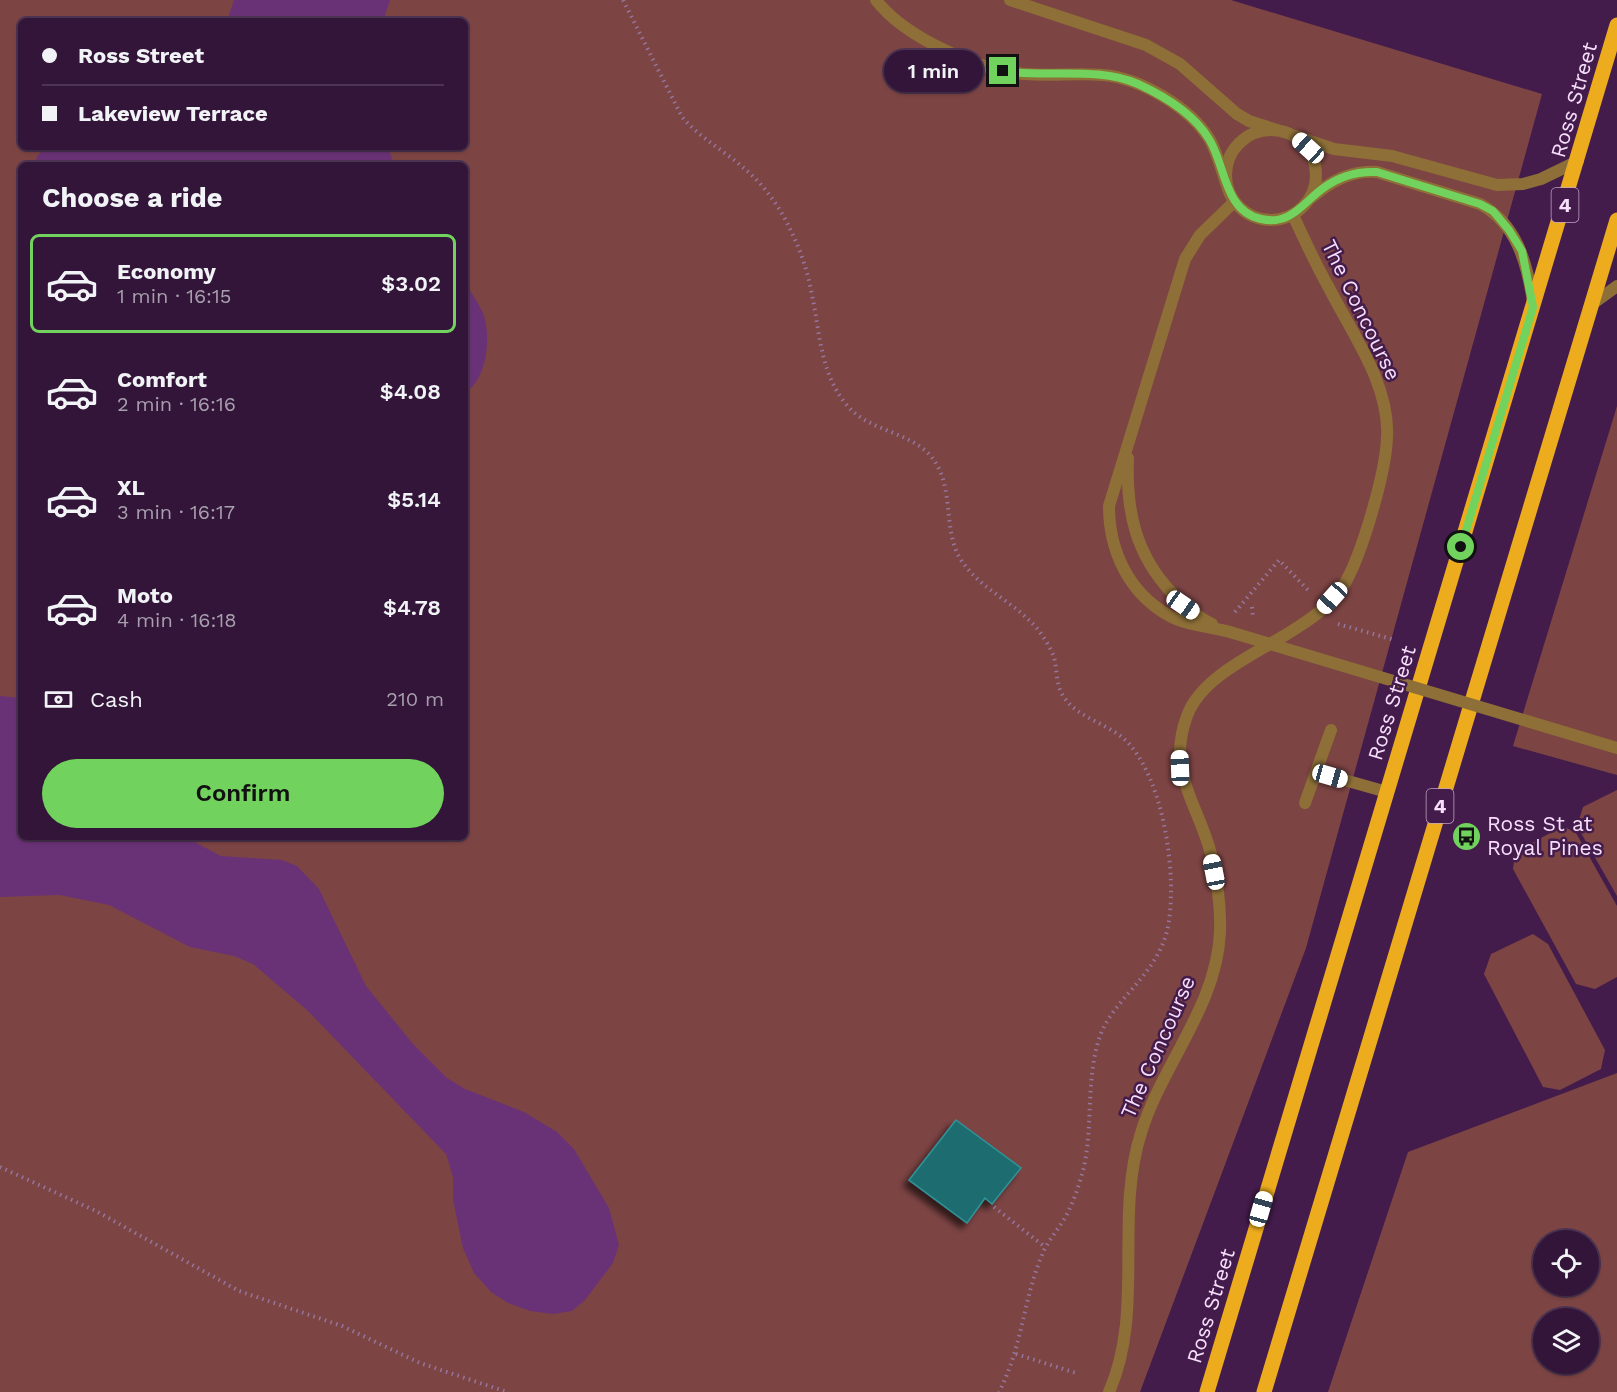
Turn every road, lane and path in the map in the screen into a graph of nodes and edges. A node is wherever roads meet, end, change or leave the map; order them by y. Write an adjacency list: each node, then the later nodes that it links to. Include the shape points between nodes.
1 (623, 0): 29 (path, via 682,117 696,134 761,185 789,225 806,271 826,368 845,403 861,419 918,445 931,456 947,494 958,556 984,588 1031,621 1053,657 1062,694 1076,710 1126,740 1141,760 1152,786 1169,849 1167,933 1144,977 1111,1015 1099,1037 1082,1173 1069,1212)
2 (876, 0): 8 (street, via 922,37 969,61 1024,74 1104,75 1144,88 1195,120 1210,140)
3 (1010, 0): 5 (street, via 1146,45 1180,64 1249,122)
4 (1617, 25): 7 (main road, Ross Street / 4)
5 (1277, 130): 6 (street); 8 (street, via 1250,135 1235,147 1227,164)
6 (1295, 136): 7 (street, via 1334,149 1392,156 1497,185 1541,179); 9 (street, via 1308,148 1316,164 1317,182)
7 (1578, 160): 15 (main road, Ross Street / 4)
8 (1226, 183): 10 (street)
9 (1311, 198): 11 (street); 15 (street, via 1324,187 1362,171 1377,172 1480,204 1493,211 1522,251)
10 (1234, 202): 11 (street, via 1261,219 1277,221); 16 (street, via 1187,254)
11 (1293, 215): 34 (street, The Concourse, via 1381,394 1387,425 1386,459 1359,548 1341,588 1298,627 1214,679 1188,711 1179,739 1185,790 1210,851 1220,933 1213,972 1192,1027 1163,1075 1137,1148 1126,1236 1128,1306 1121,1355)
12 (1617, 220): 14 (main road, 4)
13 (1617, 286): 14 (street)
14 (1591, 305): 36 (main road, 4)
15 (1533, 307): 25 (main road, Ross Street / 4)
16 (1130, 441): 20 (street, via 1127,490 1131,520 1147,561 1183,605); 20 (street, via 1109,506 1109,527 1127,576 1144,596 1169,615)
17 (1308, 590): 18 (path, via 1279,560)
18 (1237, 609)
19 (1336, 623): 21 (path)
20 (1230, 632): 23 (street, bridge)
21 (1395, 640)
22 (1331, 730): 24 (street)
23 (1617, 748)
24 (1316, 772): 25 (street); 26 (street)
25 (1387, 792): 35 (main road, Ross Street / 4)
26 (1305, 803)
27 (0, 1167): 32 (path, via 96,1211 239,1291 342,1326 420,1363)
28 (994, 1207): 29 (path)
29 (1045, 1247): 30 (path)
30 (1016, 1354): 31 (path); 33 (path)
31 (1076, 1373)
32 (507, 1392)
33 (999, 1392)
34 (1109, 1392)
35 (1207, 1392)
36 (1264, 1392)

